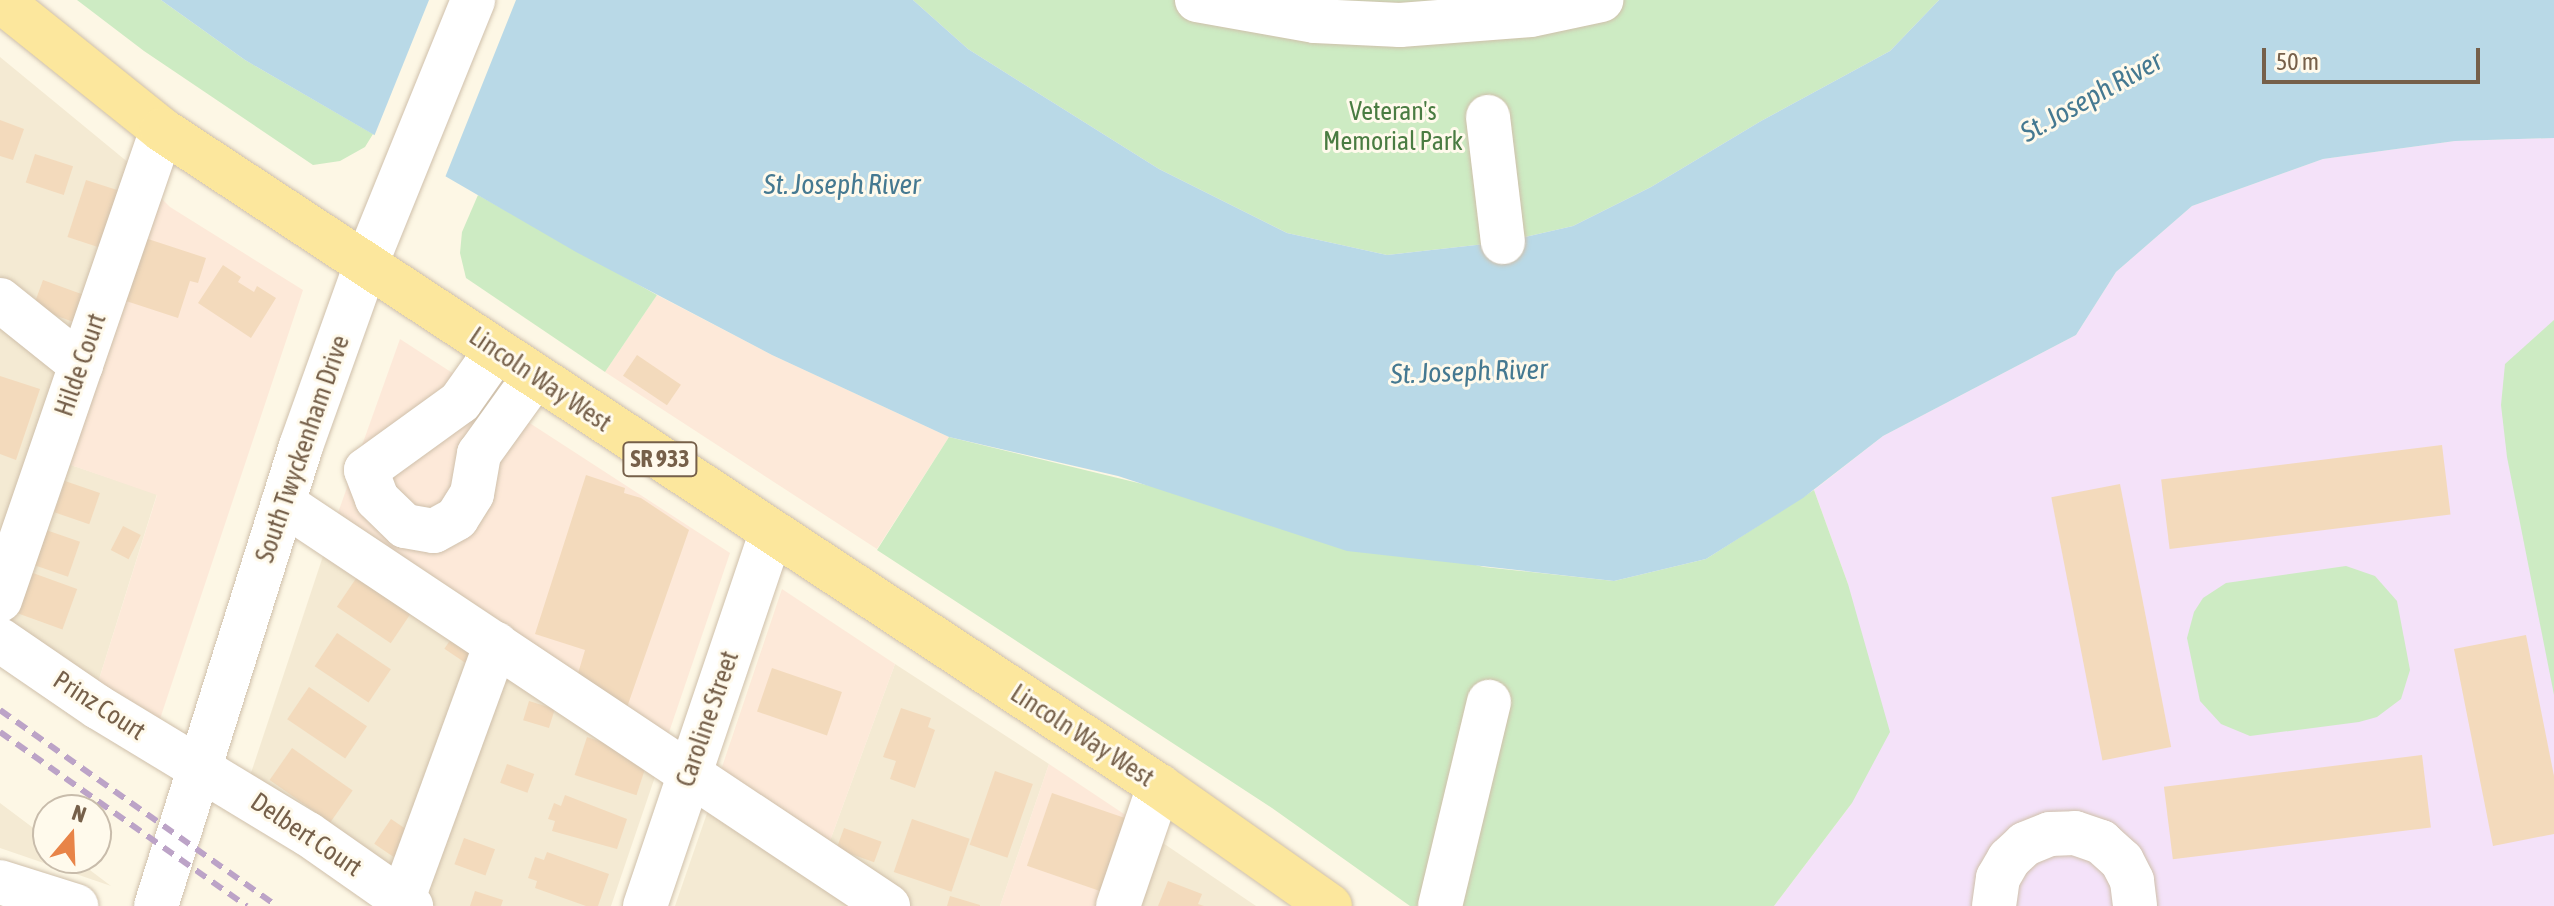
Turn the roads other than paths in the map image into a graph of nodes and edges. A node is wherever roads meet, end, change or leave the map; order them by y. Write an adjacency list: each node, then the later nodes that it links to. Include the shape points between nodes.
1 (0, 0): 6 (main road, Lincoln Way West / SR 933)
2 (473, 0): 8 (street, South Twyckenham Drive)
3 (1197, 0): 4 (street, via 1315,21 1400,25 1531,15)
4 (1601, 0)
5 (1488, 117): 7 (street)
6 (162, 130): 8 (main road, Lincoln Way West / SR 933); 11 (street, Hilde Court)
7 (1503, 242)
8 (366, 264): 10 (main road, Lincoln Way West / SR 933); 14 (street, South Twyckenham Drive)
9 (0, 300): 11 (street)
10 (496, 351): 12 (main road, Lincoln Way West / SR 933); 13 (street, via 460,402)
11 (81, 365): 19 (street, Hilde Court)
12 (535, 376): 15 (street); 18 (main road, Lincoln Way West / SR 933)
13 (441, 417): 15 (street); 16 (street)
14 (301, 446): 16 (street); 17 (street, South Twyckenham Drive)
15 (479, 454): 16 (street, via 472,494 457,518 434,531 405,526 377,499)
16 (366, 470)
17 (283, 503): 21 (street); 23 (street, South Twyckenham Drive)
18 (771, 533): 24 (street, Caroline Street); 25 (main road, Lincoln Way West / SR 933)
19 (0, 600)
20 (0, 640): 23 (street, Prinz Court, via 98,707)
21 (496, 644): 24 (street); 27 (street)
22 (1489, 702): 34 (street)
23 (200, 767): 27 (street, Delbert Court); 29 (street, South Twyckenham Drive)
24 (690, 772): 30 (street, Caroline Street); 31 (street)
25 (1159, 786): 32 (street); 33 (main road, Lincoln Way West / SR 933)
26 (0, 882): 28 (street)
27 (405, 902)
28 (76, 906)
29 (156, 906)
30 (645, 906)
31 (888, 906)
32 (1118, 906)
33 (1330, 906)
34 (1440, 906)
35 (1994, 906): 36 (street, via 1998,878 2017,851 2050,834 2075,833 2101,842 2122,861 2132,881)
36 (2135, 906)

